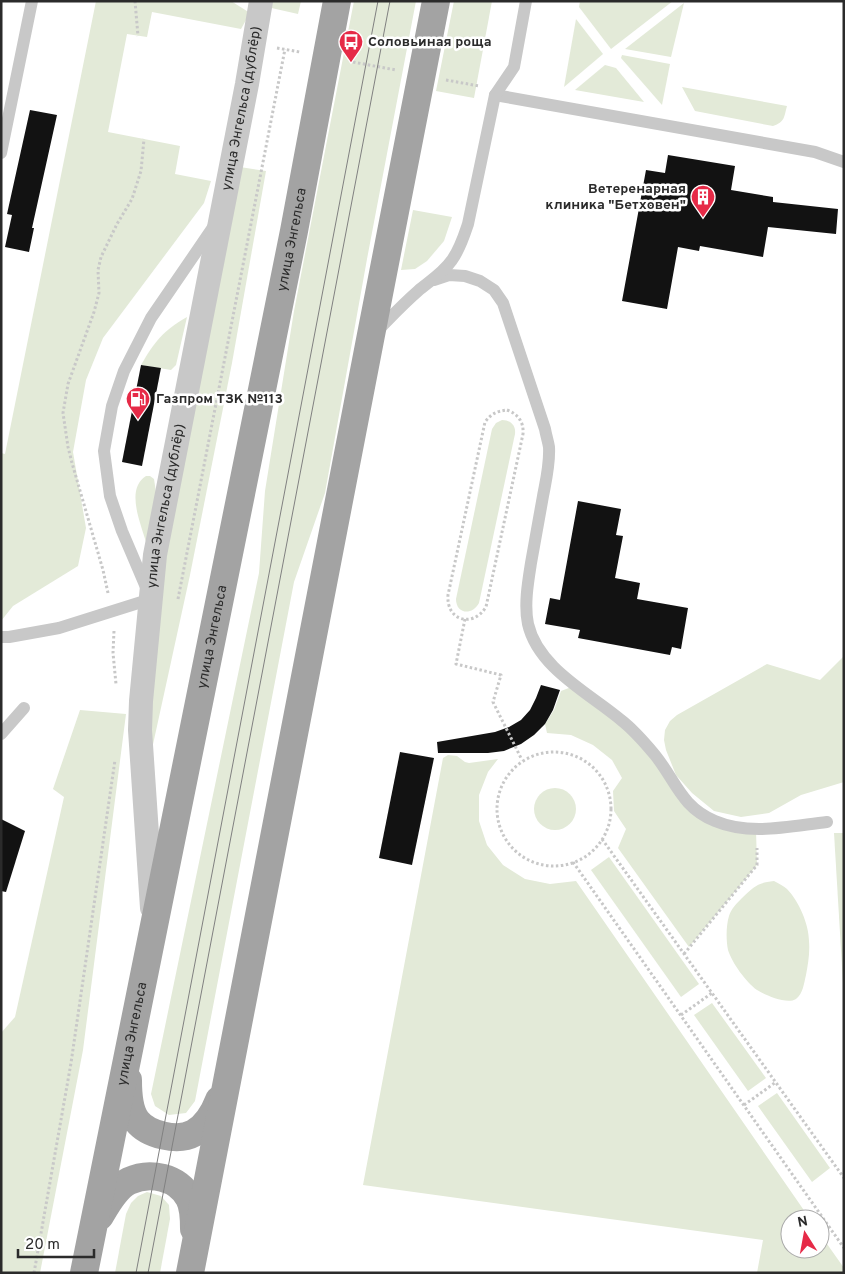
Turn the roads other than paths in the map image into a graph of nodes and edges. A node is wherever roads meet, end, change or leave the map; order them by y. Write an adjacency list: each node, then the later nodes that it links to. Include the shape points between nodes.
1 (32, 1): 7 (lane)
2 (261, 1): 9 (street, улица Энгельса (дублёр))
3 (338, 1): 17 (main road, улица Энгельса)
4 (436, 1): 11 (main road)
5 (526, 1): 6 (lane, via 514,67)
6 (497, 92): 8 (lane, via 815,152); 10 (lane, via 468,224 452,260)
7 (1, 153)
8 (844, 162)
9 (221, 215): 12 (street, улица Энгельса (дублёр), via 155,555); 12 (lane, via 151,318 124,370 108,424 104,451 110,496)
10 (434, 280): 11 (lane, via 406,302); 16 (lane, via 449,275 465,276 494,290 503,303 545,429 549,447 548,466 527,600 528,623 534,642 553,666 641,738 687,803 702,815 716,822 756,830)
11 (370, 340): 19 (main road)
12 (151, 598): 13 (lane, via 59,628); 17 (street, улица Энгельса (дублёр), via 140,730)
13 (1, 637)
14 (24, 708): 15 (lane)
15 (1, 734)
16 (827, 822)
17 (153, 929): 18 (main road, улица Энгельса)
18 (131, 1039): 19 (main road, via 129,1101 136,1121 150,1132 162,1135 193,1134 207,1122 218,1102); 20 (main road, улица Энгельса)
19 (230, 1060): 21 (main road)
20 (87, 1261): 21 (main road, via 100,1216 112,1195 128,1181 142,1176 160,1176 179,1184 189,1198 195,1227)
21 (191, 1266)

